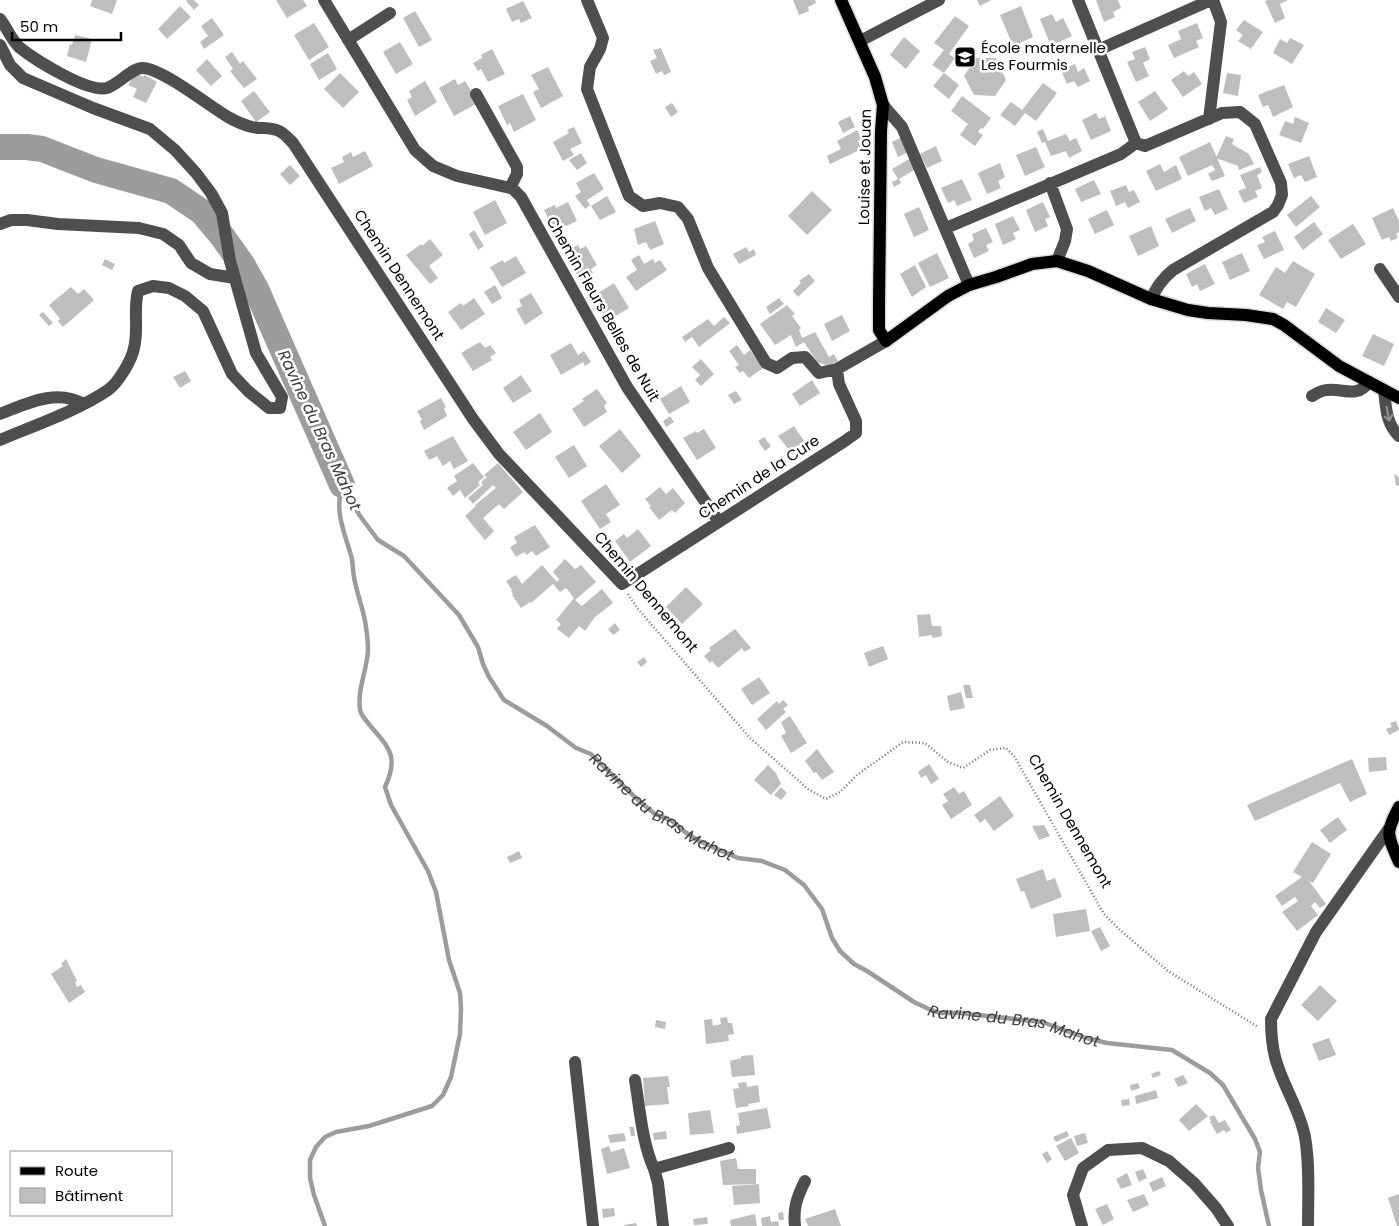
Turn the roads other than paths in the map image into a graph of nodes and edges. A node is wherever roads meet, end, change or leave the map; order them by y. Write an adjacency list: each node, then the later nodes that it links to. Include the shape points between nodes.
1 (324, 0): 9 (street)
2 (587, 0): 28 (street, via 603,38 590,67 587,89 628,196 643,206 660,203 678,207 688,219 708,268 766,363 777,368 792,358 805,357 820,373)
3 (841, 0): 10 (main road, Louise et Jouan)
4 (939, 0): 10 (street)
5 (1078, 0): 12 (street)
6 (1212, 0): 12 (street); 15 (street, via 1221,22)
7 (390, 14): 9 (street)
8 (0, 19): 38 (street, Chemin Dennemont, via 19,47 87,87 106,88 123,80 136,68 144,68 227,116 252,127 278,130 293,143 499,454)
9 (348, 40): 18 (street, via 415,150 427,161 456,176)
10 (860, 41): 14 (main road, Louise et Jouan)
11 (0, 45): 23 (street, via 10,65 23,78 150,129 175,150 211,193 222,213)
12 (1098, 50): 16 (street)
13 (476, 94): 18 (street, via 518,170)
14 (883, 105): 20 (street, via 902,127); 27 (main road, Louise et Jouan, via 879,330)
15 (1209, 119): 16 (street, via 1145,146); 26 (street, via 1222,113 1240,112 1255,124 1282,195 1267,217 1164,277)
16 (1136, 143): 17 (street, via 1121,154)
17 (1050, 183): 20 (street); 21 (street, via 1067,229)
18 (510, 188): 37 (street, Chemin Fleurs Belles de Nuit, via 521,198 627,387)
19 (0, 224): 23 (street, via 28,220 139,228 163,234 179,245 191,263 210,274)
20 (946, 228): 24 (street)
21 (1057, 261): 24 (main road, via 1032,264); 26 (main road)
22 (1380, 269): 25 (street)
23 (235, 278): 33 (street, via 256,353 282,397 280,408 269,408 232,374 203,310 169,288 153,286 138,291 134,349 128,365 110,389)
24 (969, 285): 27 (main road, via 948,296)
25 (1399, 297)
26 (1151, 299): 29 (main road, via 1194,311 1273,319 1339,366)
27 (886, 341): 28 (street)
28 (837, 369): 37 (street, Chemin de la Cure, via 839,384 856,420 856,433)
29 (1369, 382): 30 (main road); 31 (street, via 1361,390 1328,389)
30 (1384, 390): 32 (main road); 35 (street, one-way to 35, via 1392,430)
31 (1312, 396)
32 (1398, 396)
33 (83, 404): 34 (street, via 64,396 34,401); 36 (street)
34 (0, 414)
35 (1399, 436)
36 (0, 440)
37 (719, 522): 38 (street, Chemin de la Cure)
38 (622, 584)
39 (1399, 807): 40 (main road)
40 (1388, 830): 41 (main road); 52 (street, via 1316,932 1271,1019 1275,1059 1305,1136)
41 (1399, 862)
42 (575, 1062): 47 (street)
43 (635, 1080): 45 (street)
44 (729, 1148): 45 (street)
45 (654, 1170): 48 (street)
46 (805, 1181): 49 (street, via 795,1202)
47 (593, 1226)
48 (662, 1226)
49 (795, 1226)
50 (1082, 1226): 51 (street, via 1073,1195 1083,1168 1108,1150 1142,1148 1169,1161 1194,1183)
51 (1228, 1226)
52 (1308, 1226)

